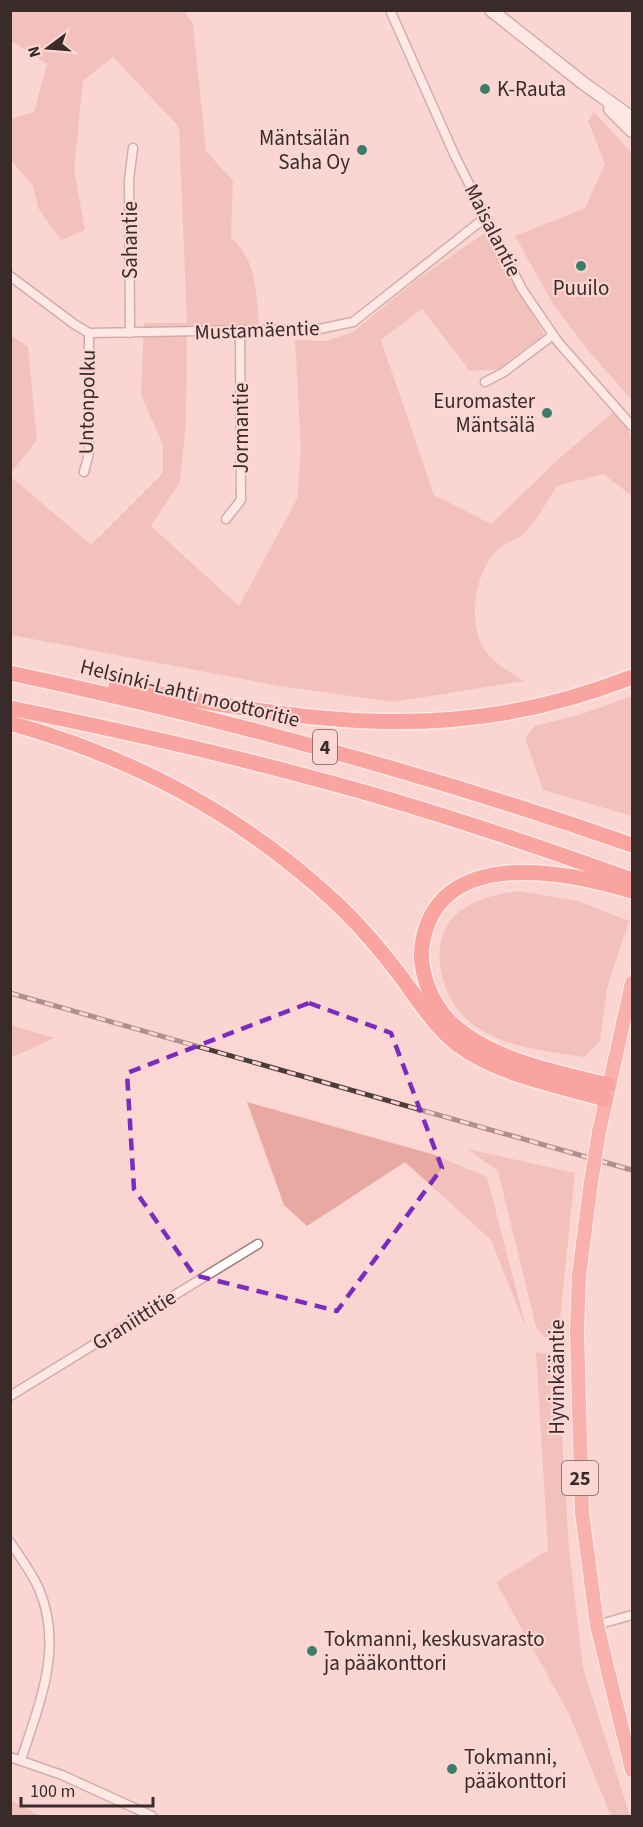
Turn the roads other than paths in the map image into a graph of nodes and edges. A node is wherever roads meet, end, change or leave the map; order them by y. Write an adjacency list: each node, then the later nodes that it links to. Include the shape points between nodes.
1 (390, 10): 7 (street, Maisalantie)
2 (491, 10): 3 (main road)
3 (583, 83): 4 (main road); 5 (main road)
4 (633, 118)
5 (633, 131)
6 (133, 148): 11 (street, Sahantie, via 129,180)
7 (486, 217): 9 (street, Mustamäentie, via 353,322 319,329); 12 (street, Maisalantie, via 522,289)
8 (10, 276): 10 (street)
9 (240, 331): 11 (street, Mustamäentie); 16 (street, Jormantie, via 241,500)
10 (89, 333): 11 (street, Mustamäentie); 15 (street, Untonpolku, via 89,453)
11 (130, 333)
12 (553, 335): 13 (street); 14 (street, Maisalantie)
13 (485, 382)
14 (633, 426)
15 (84, 472)
16 (226, 519)
17 (10, 671): 18 (highway, via 287,715 398,723 468,719 533,709); 21 (highway, Helsinki-Lahti moottoritie / 4, via 323,747)
18 (633, 677)
19 (10, 708): 24 (highway, 4, via 317,779 474,826)
20 (10, 723): 27 (highway, via 129,764 224,814 268,845 335,902 457,1044 518,1073)
21 (515, 804): 22 (highway); 23 (highway, Helsinki-Lahti moottoritie / 4)
22 (633, 836)
23 (633, 845)
24 (633, 880)
25 (633, 891): 27 (highway, via 543,873 492,874 458,887 431,916 424,933 423,971 430,992 441,1010 465,1033 513,1058)
26 (633, 983): 27 (highway, Hyvinkääntie / 25)
27 (606, 1092): 32 (highway, Hyvinkääntie / 25, bridge, via 579,1275 577,1400 582,1513)
28 (258, 1244): 29 (street, Graniittitie)
29 (10, 1396)
30 (10, 1542): 34 (street, via 39,1590 51,1643 42,1696)
31 (633, 1615): 32 (street)
32 (597, 1625): 35 (highway, Hyvinkääntie / 25)
33 (10, 1757): 34 (street)
34 (21, 1760): 36 (street)
35 (633, 1770)
36 (152, 1816)

